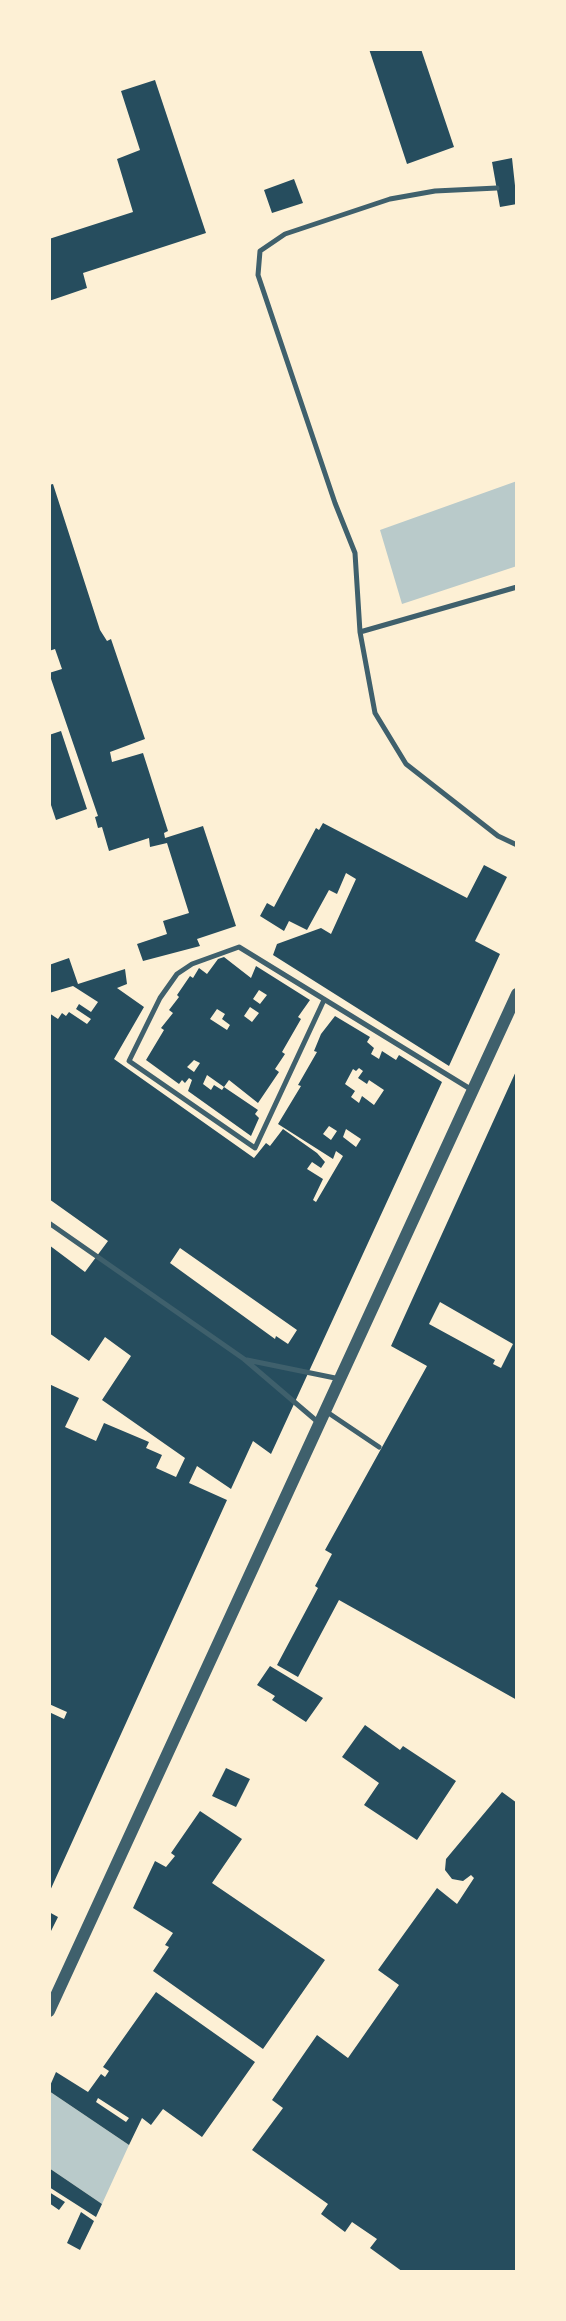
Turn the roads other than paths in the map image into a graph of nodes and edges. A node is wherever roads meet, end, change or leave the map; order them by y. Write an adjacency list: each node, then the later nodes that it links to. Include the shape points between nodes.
1 (497, 188): 3 (lane, via 390,199 285,233 260,251 258,275 355,553)
2 (517, 587): 3 (lane)
3 (360, 632): 4 (lane, via 375,713 406,764)
4 (517, 845)
5 (517, 993): 7 (street)
6 (324, 1000): 6 (lane, via 235,947 177,974 129,1061 255,1148); 7 (lane)
7 (472, 1090): 10 (street)
8 (49, 1223): 9 (lane)
9 (244, 1359): 10 (lane); 12 (lane)
10 (342, 1379): 11 (street)
11 (327, 1412): 12 (street); 13 (lane)
12 (321, 1425): 14 (street)
13 (379, 1447)
14 (49, 2011)

